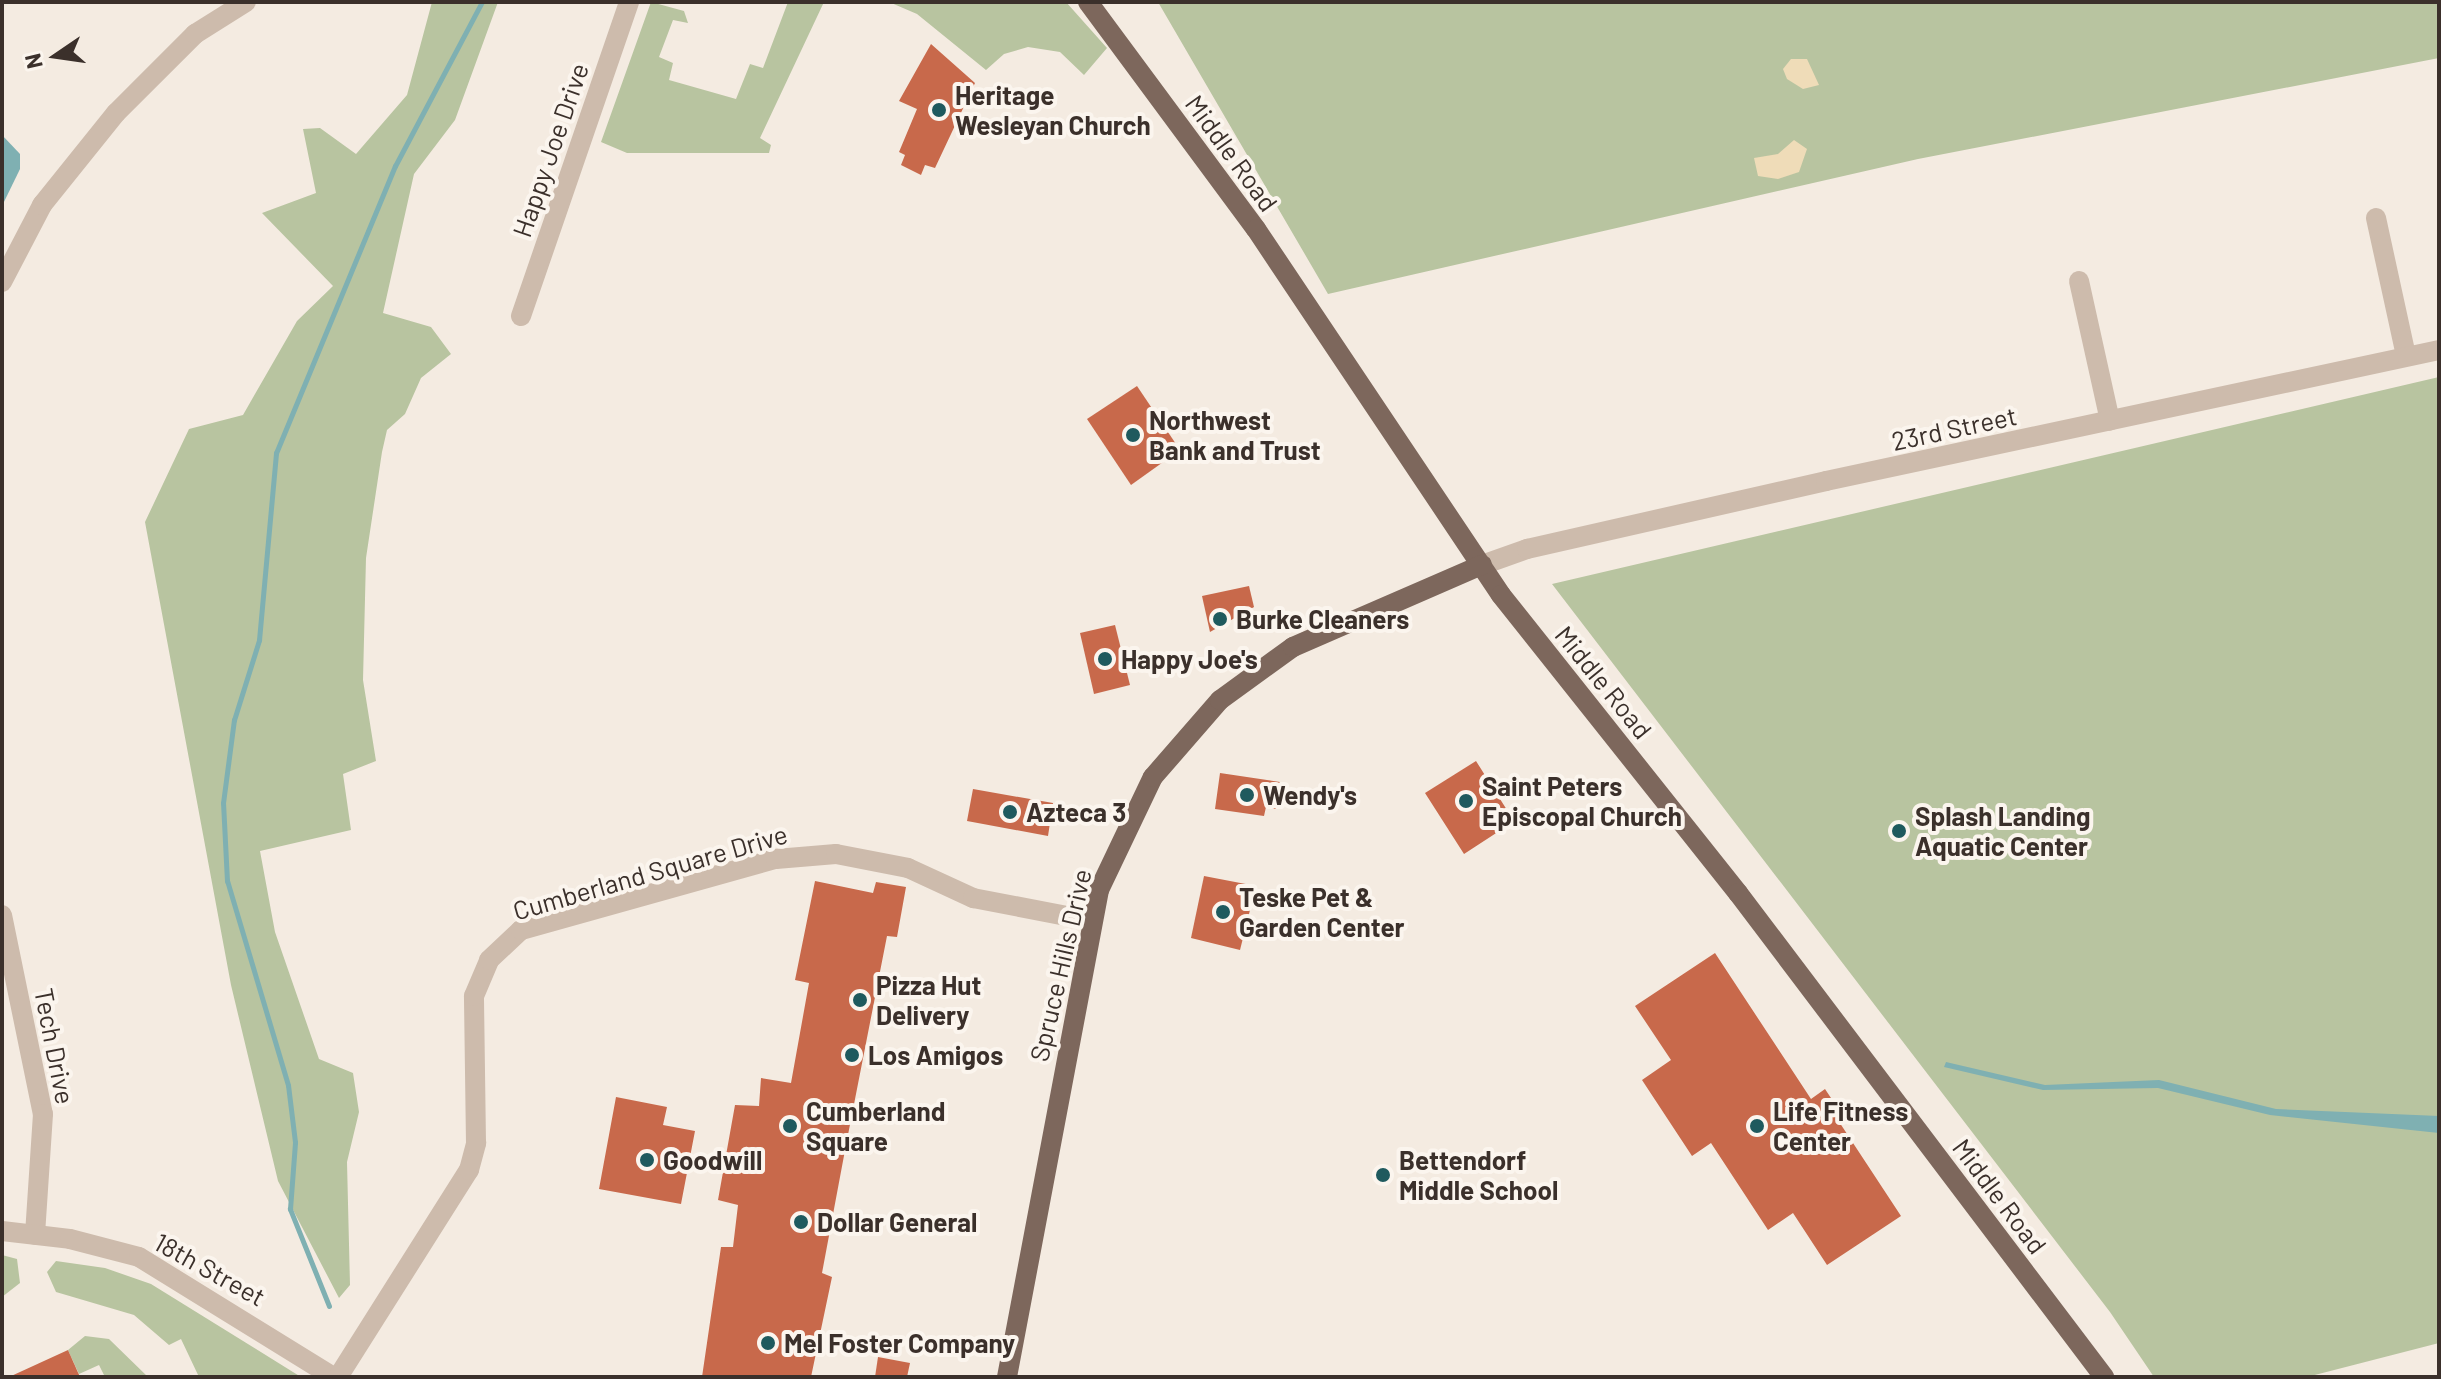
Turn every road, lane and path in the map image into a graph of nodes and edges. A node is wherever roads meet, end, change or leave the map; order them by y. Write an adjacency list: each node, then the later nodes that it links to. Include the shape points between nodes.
1 (246, 2): 4 (street)
2 (629, 2): 8 (street, Happy Joe Drive)
3 (1088, 2): 12 (main road, Middle Road, via 1256,229)
4 (221, 8): 7 (street, via 116,113 42,205)
5 (2376, 218): 10 (street)
6 (2079, 281): 11 (street)
7 (2, 282)
8 (521, 316)
9 (2439, 350): 10 (street, 23rd Street)
10 (2406, 356): 11 (street, 23rd Street)
11 (2110, 421): 12 (street, 23rd Street, via 1527,549)
12 (1482, 565): 14 (main road, Spruce Hills Drive, via 1293,647 1220,700 1153,777 1107,868); 19 (main road, Middle Road)
13 (2, 915): 16 (street, Tech Drive, via 43,1114)
14 (1092, 921): 17 (street, Cumberland Square Drive, via 973,898 908,868 836,854 776,859 521,930 489,960 474,996 476,1143 469,1170); 18 (main road, Spruce Hills Drive)
15 (2, 1231): 16 (street, 18th Street)
16 (35, 1235): 17 (street, 18th Street, via 139,1257)
17 (335, 1377)
18 (1007, 1377)
19 (2104, 1377)

